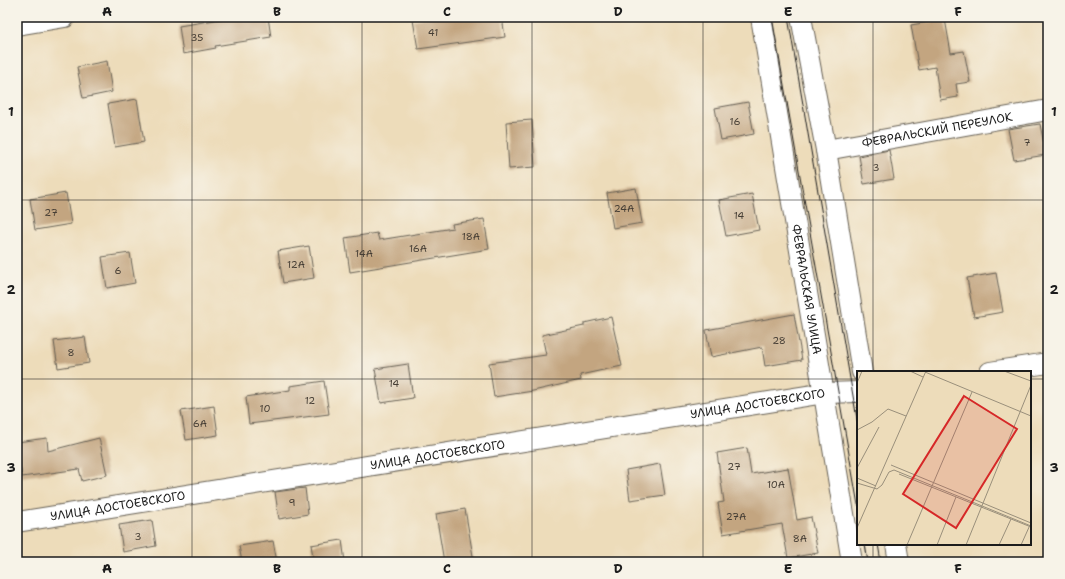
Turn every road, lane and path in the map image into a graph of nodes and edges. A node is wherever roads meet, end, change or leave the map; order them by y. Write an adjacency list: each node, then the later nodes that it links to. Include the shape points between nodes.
1 (65, 17): 4 (street)
2 (761, 17): 11 (street, ФЕВРАЛЬСКАЯ УЛИЦА)
3 (801, 17): 6 (street)
4 (17, 25)
5 (1048, 110): 6 (street, ФЕВРАЛЬСКИЙ ПЕРЕУЛОК)
6 (826, 150): 8 (street)
7 (1048, 363): 9 (street)
8 (862, 371)
9 (996, 371)
10 (857, 392): 11 (street, УЛИЦА ДОСТОЕВСКОГО)
11 (825, 393): 12 (street, УЛИЦА ДОСТОЕВСКОГО); 14 (street, ФЕВРАЛЬСКАЯ УЛИЦА)
12 (17, 522)
13 (896, 545): 15 (street)
14 (852, 562)
15 (899, 562)

